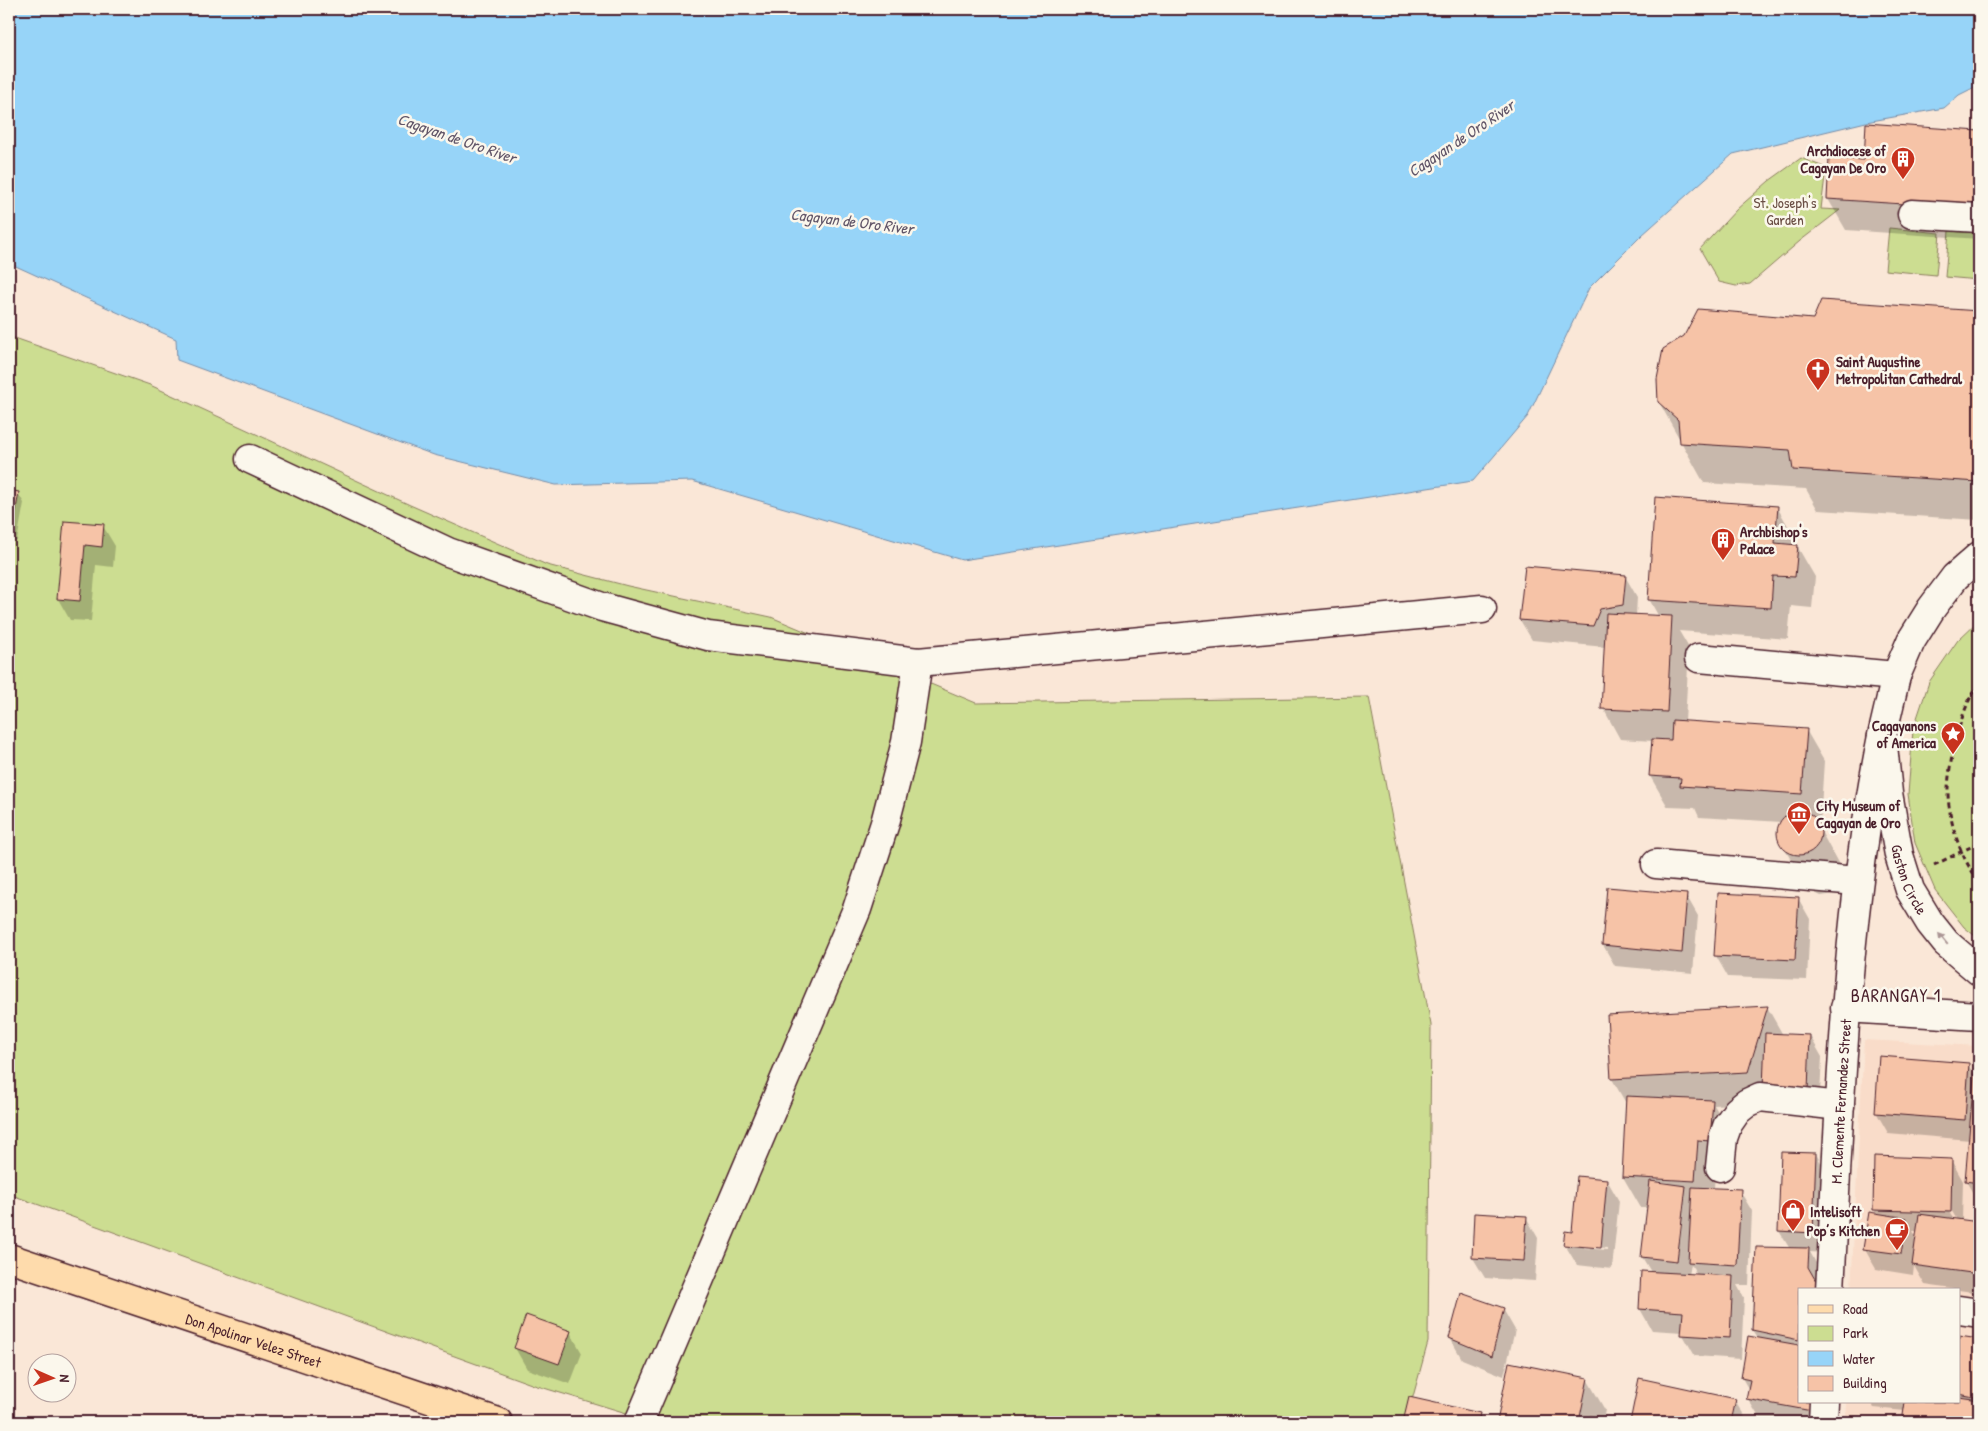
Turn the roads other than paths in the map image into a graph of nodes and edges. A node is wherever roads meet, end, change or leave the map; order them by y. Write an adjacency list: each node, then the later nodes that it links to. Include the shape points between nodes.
1 (1912, 214): 2 (street)
2 (1979, 218)
3 (250, 459): 7 (street, via 448,552 602,607 708,636)
4 (1979, 556): 8 (street, Gaston Circle, via 1955,577 1931,609 1911,641)
5 (1482, 609): 7 (street)
6 (1699, 658): 8 (street)
7 (918, 662): 23 (street, via 906,742 858,909)
8 (1896, 676): 9 (street, Gaston Circle)
9 (1882, 736): 11 (street, M. Clemente Fernandez Street); 12 (street, Gaston Circle, one-way to 9, via 1946,943 1906,879 1891,811)
10 (1656, 864): 11 (street)
11 (1857, 881): 13 (street, M. Clemente Fernandez Street)
12 (1979, 971)
13 (1845, 1008): 14 (street); 15 (street, M. Clemente Fernandez Street)
14 (1979, 1016)
15 (1840, 1106): 16 (street, via 1760,1097 1747,1103 1728,1124); 18 (street, M. Clemente Fernandez Street)
16 (1720, 1167)
17 (9, 1258): 22 (main road, Don Apolinar Velez Street)
18 (1834, 1288)
19 (1960, 1310): 20 (street)
20 (1979, 1313)
21 (1824, 1404): 24 (street)
22 (498, 1422)
23 (639, 1422)
24 (1822, 1422)

